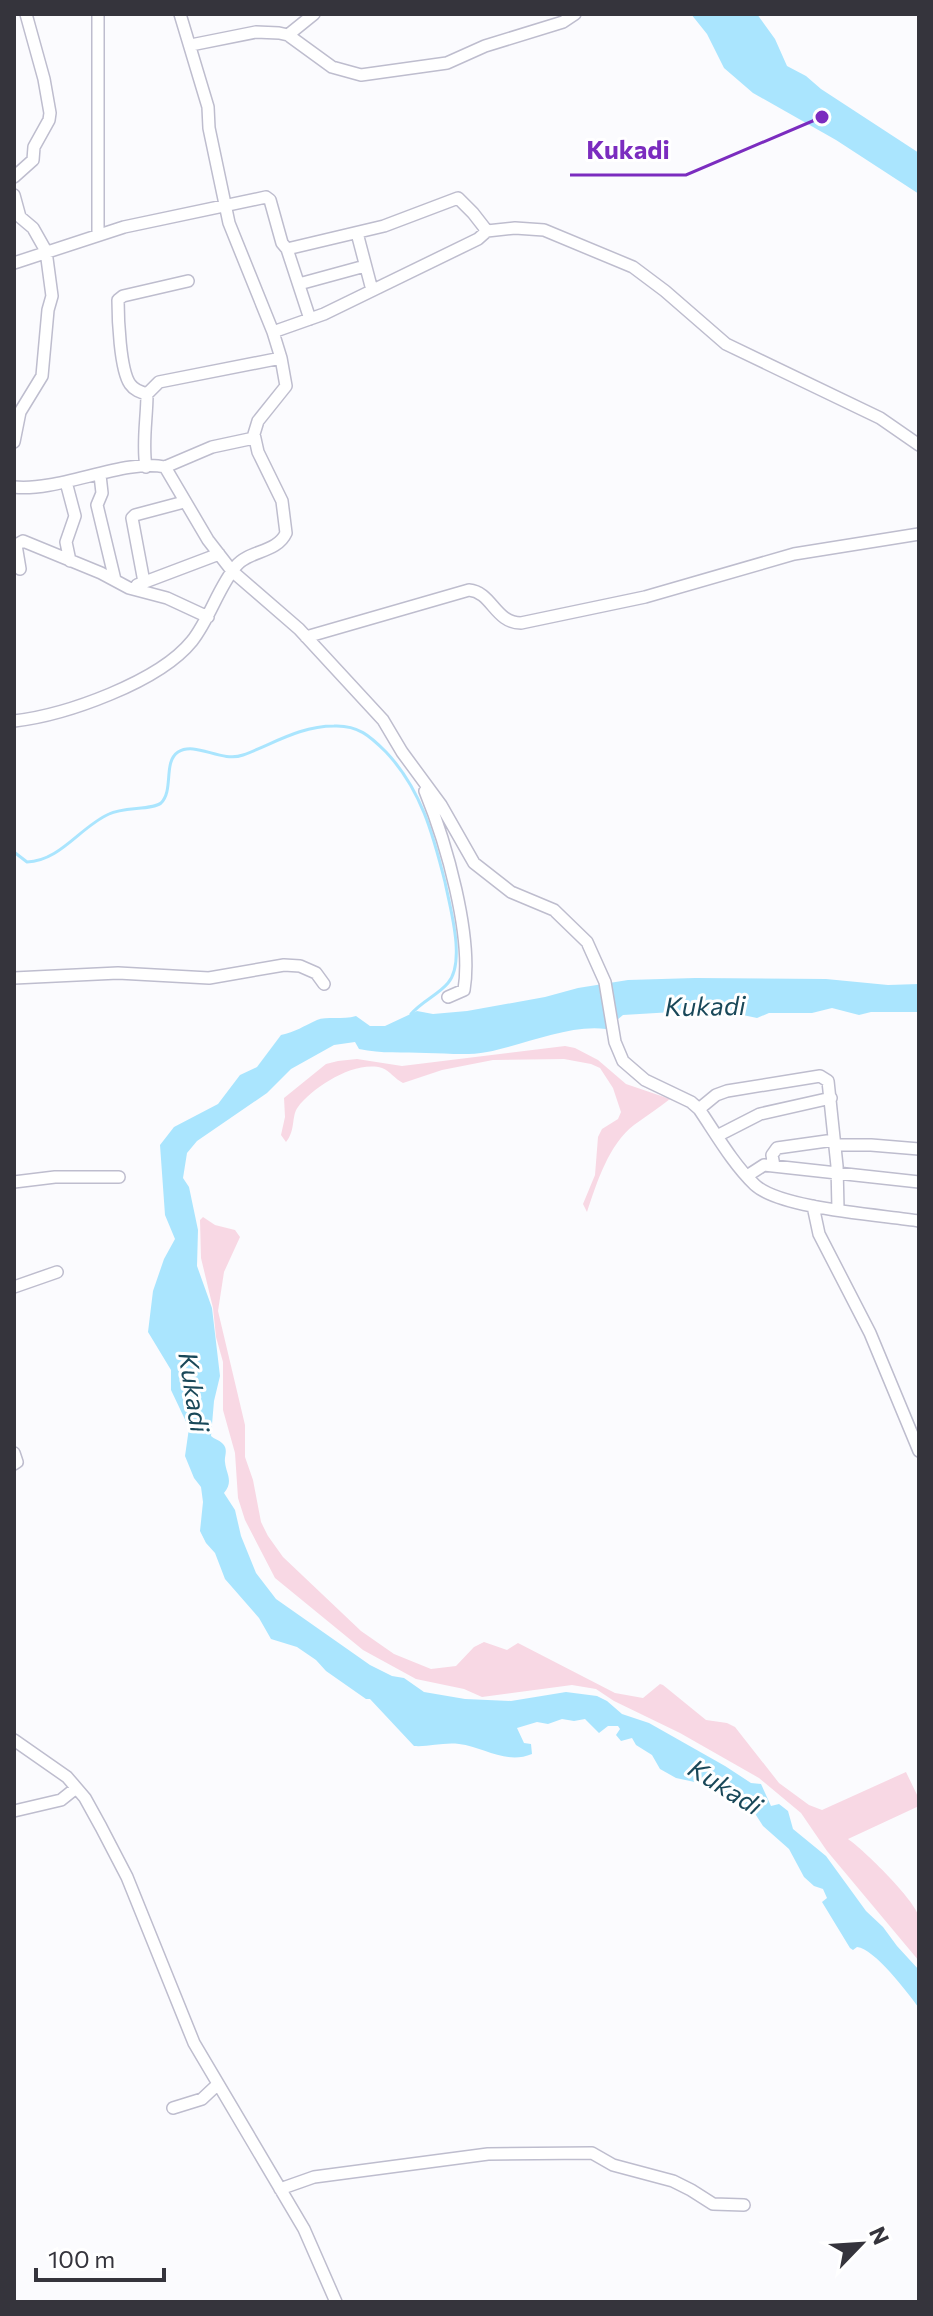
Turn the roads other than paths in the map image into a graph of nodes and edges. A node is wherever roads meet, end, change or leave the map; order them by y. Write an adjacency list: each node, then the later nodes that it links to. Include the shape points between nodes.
1 (26, 14): 8 (street, via 50,113 33,160)
2 (98, 14): 13 (street)
3 (180, 14): 7 (street)
4 (314, 14): 6 (street)
5 (575, 14): 6 (street, via 447,63 361,75 332,67)
6 (288, 35): 7 (street, via 256,32)
7 (191, 45): 10 (street)
8 (14, 177)
9 (14, 195): 15 (street, via 20,217)
10 (225, 206): 13 (street); 14 (street, via 266,197); 22 (street)
11 (487, 231): 12 (street, via 458,198); 20 (street); 27 (street, via 544,230 633,267 726,344 880,418)
12 (357, 233): 14 (street); 17 (street)
13 (98, 235): 15 (street)
14 (287, 249): 19 (street)
15 (46, 251): 16 (street); 26 (street, via 52,296 42,376 20,412)
16 (14, 263)
17 (365, 266): 19 (street); 20 (street)
18 (188, 281): 24 (street, via 118,300 129,384)
19 (299, 284): 21 (street)
20 (372, 290): 21 (street)
21 (310, 319): 22 (street)
22 (273, 332): 23 (street)
23 (281, 358): 24 (street, via 159,382); 25 (street, via 286,386 255,426)
24 (147, 394): 28 (street)
25 (254, 438): 29 (street, via 212,447); 38 (street, via 282,501 286,533 276,545)
26 (14, 442)
27 (919, 445)
28 (146, 467): 29 (street); 30 (street)
29 (165, 467): 33 (street)
30 (100, 475): 31 (street); 39 (street, via 97,505)
31 (66, 482): 32 (street); 36 (street, via 75,516 66,542)
32 (14, 487)
33 (184, 502): 35 (street); 40 (street, via 132,518)
34 (919, 534): 43 (street, via 794,554 645,597 521,623 505,620 480,592 469,590)
35 (219, 554): 38 (street); 40 (street)
36 (70, 561): 37 (street, via 19,542); 39 (street)
37 (20, 569)
38 (232, 571): 42 (street); 43 (street)
39 (115, 580): 41 (street)
40 (144, 582): 41 (street)
41 (129, 588): 42 (street)
42 (208, 617): 44 (street, via 177,657 141,679 70,709)
43 (306, 637): 45 (street, via 383,720)
44 (14, 721)
45 (419, 775): 48 (street, via 437,820 465,941 464,990); 50 (street, via 474,863 511,892 563,917 587,942 605,982 615,1042 633,1072)
46 (14, 978): 47 (street, via 118,973 209,978 284,965 316,973)
47 (324, 984)
48 (448, 997)
49 (831, 1098): 50 (street, via 828,1081 820,1076 727,1091); 51 (street, via 760,1114); 52 (street)
50 (699, 1109): 51 (street)
51 (717, 1136): 56 (street)
52 (834, 1142): 53 (street); 54 (street, via 777,1148); 55 (street)
53 (919, 1149)
54 (774, 1166): 55 (street); 56 (street, via 764,1165)
55 (837, 1172): 59 (street); 61 (street)
56 (747, 1176): 60 (street, via 762,1190)
57 (119, 1177): 58 (street)
58 (14, 1182)
59 (919, 1182)
60 (813, 1206): 61 (street); 65 (street, via 819,1234 870,1333)
61 (838, 1209): 62 (street)
62 (919, 1221)
63 (57, 1272): 64 (street)
64 (14, 1287)
65 (919, 1451)
66 (14, 1453): 67 (street)
67 (14, 1464)
68 (14, 1740): 69 (street)
69 (76, 1788): 70 (street, via 61,1800); 71 (street, via 127,1877 179,2011)
70 (14, 1811)
71 (218, 2084): 72 (street, via 202,2099); 73 (street)
72 (173, 2108)
73 (280, 2189): 74 (street, via 314,2177 488,2154 592,2153 613,2165 673,2181 713,2204); 75 (street)
74 (744, 2205)
75 (336, 2302)

